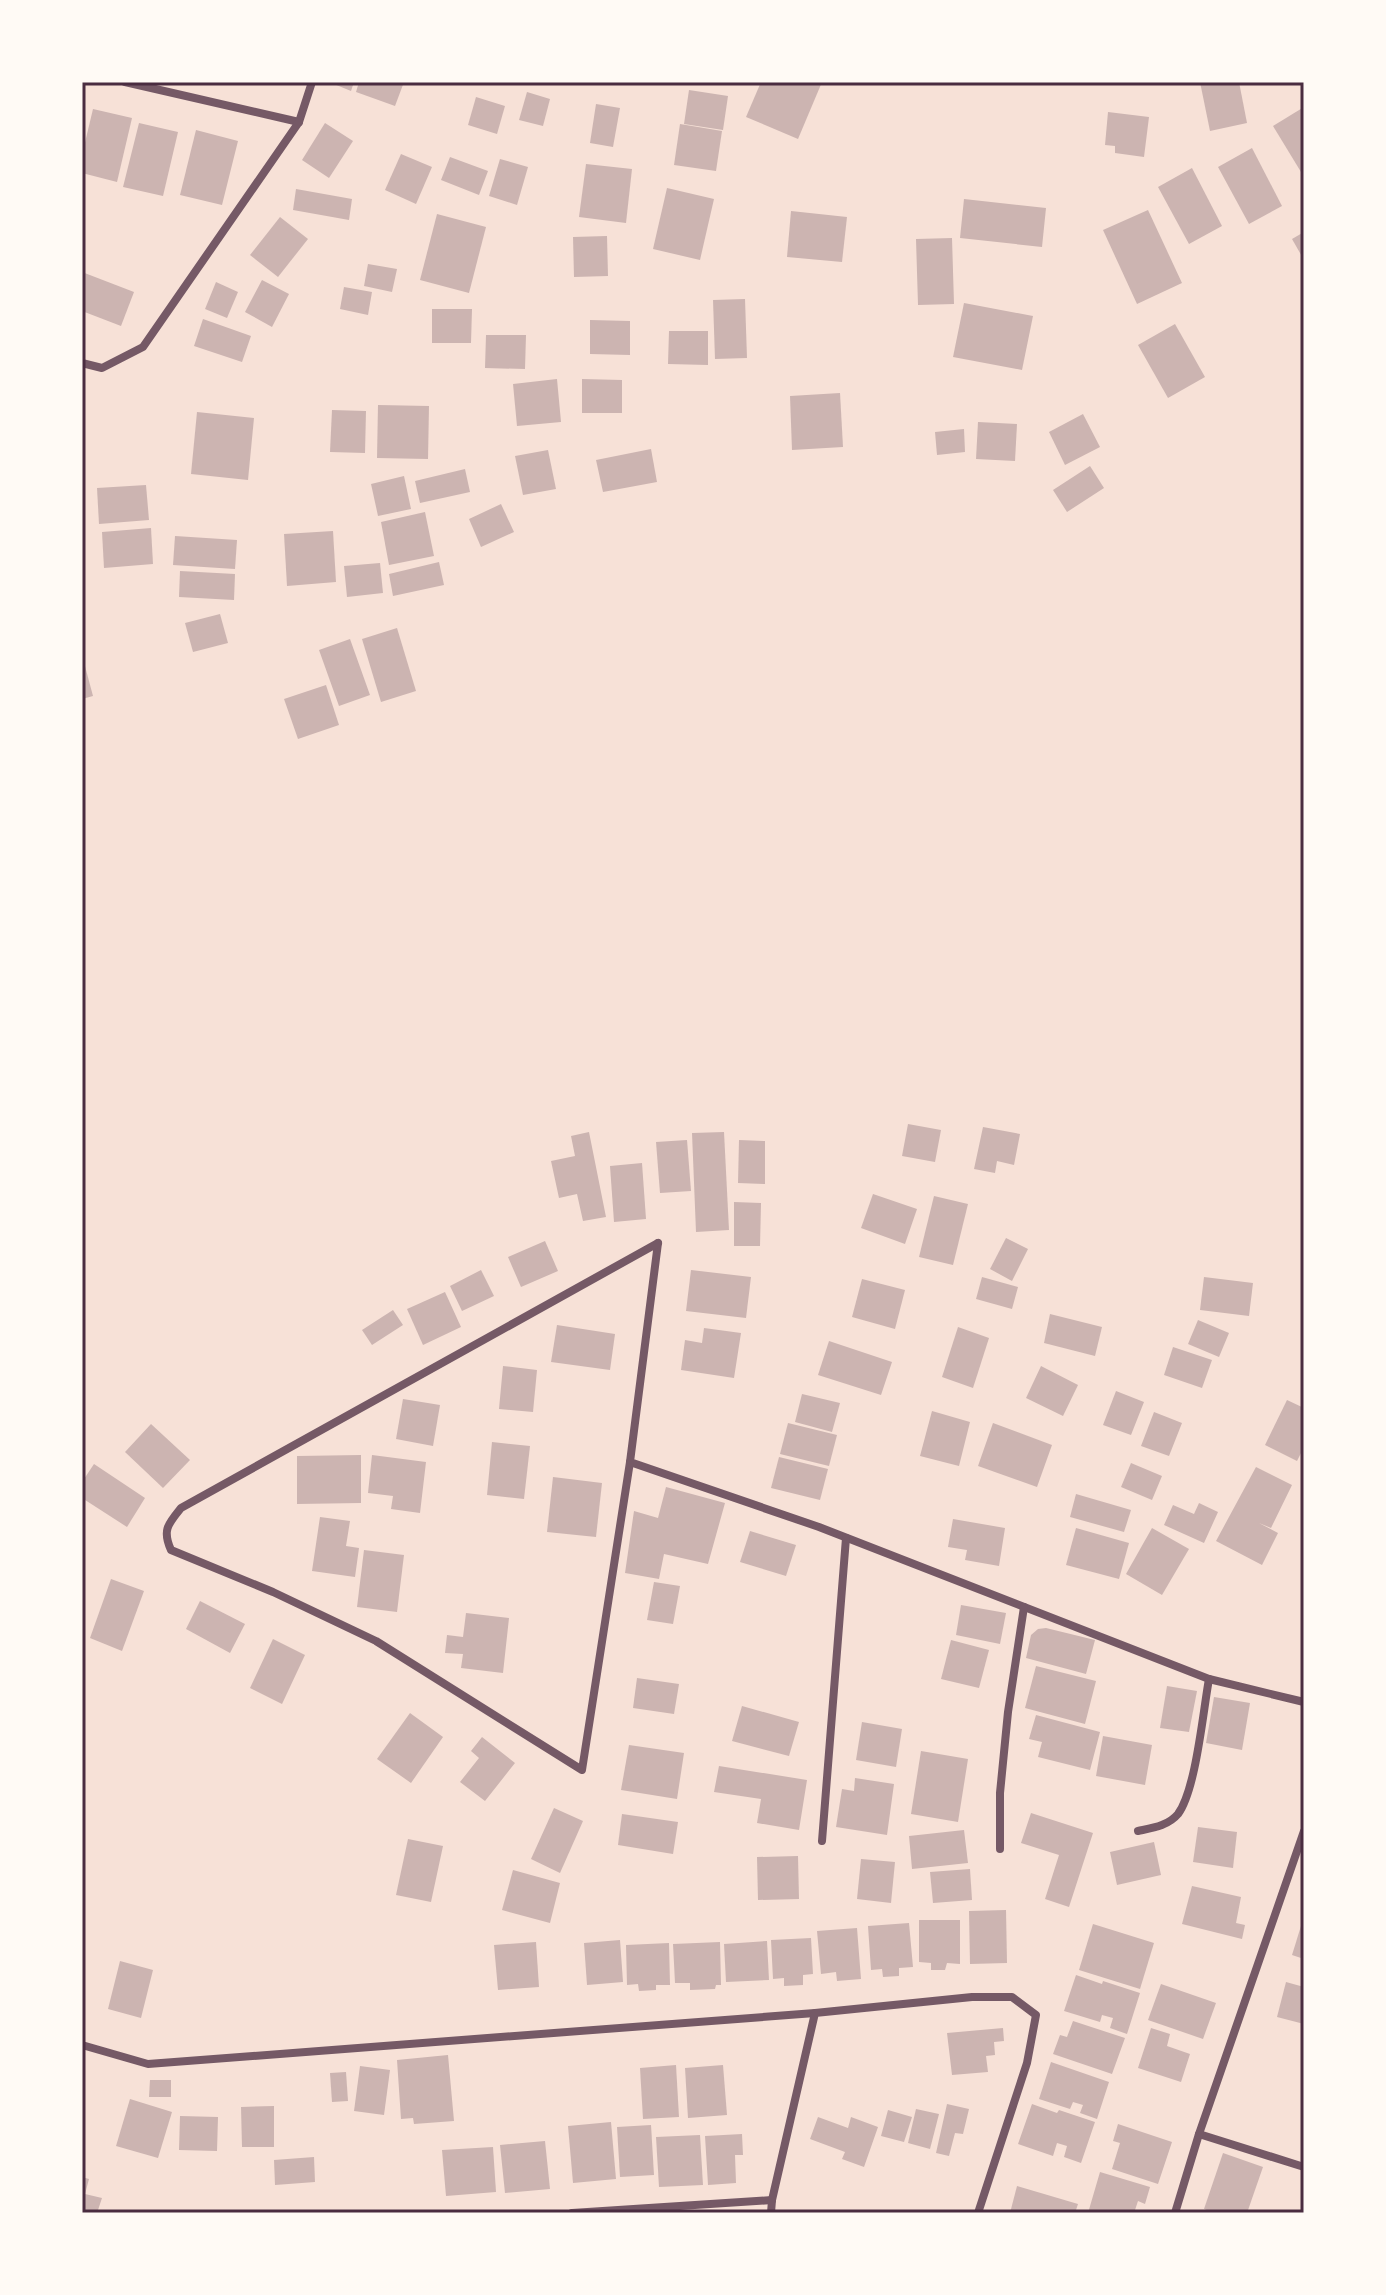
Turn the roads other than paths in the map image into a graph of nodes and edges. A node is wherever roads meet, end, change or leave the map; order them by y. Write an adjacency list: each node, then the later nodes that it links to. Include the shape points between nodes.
1 (125, 82): 3 (street)
2 (312, 82): 3 (street)
3 (299, 122): 4 (street, via 143,347 102,368)
4 (82, 363)
5 (630, 1462): 5 (street, via 658,1243 181,1508 169,1523 166,1538 171,1550 376,1641 582,1770); 6 (street)
6 (846, 1538): 7 (street); 12 (street)
7 (1024, 1607): 8 (street); 13 (street, via 1004,1752)
8 (1209, 1679): 9 (street); 10 (street, via 1188,1795 1176,1816)
9 (1304, 1702)
10 (1138, 1831)
11 (1304, 1831): 16 (street)
12 (822, 1841)
13 (1000, 1849)
14 (815, 2013): 15 (street, via 148,2064); 18 (street); 21 (street, via 1012,1997 1036,2015 1027,2063)
15 (82, 2045)
16 (1199, 2134): 17 (street); 22 (street)
17 (1304, 2167)
18 (772, 2200): 19 (street); 20 (street)
19 (572, 2213)
20 (771, 2213)
21 (978, 2213)
22 (1175, 2213)

